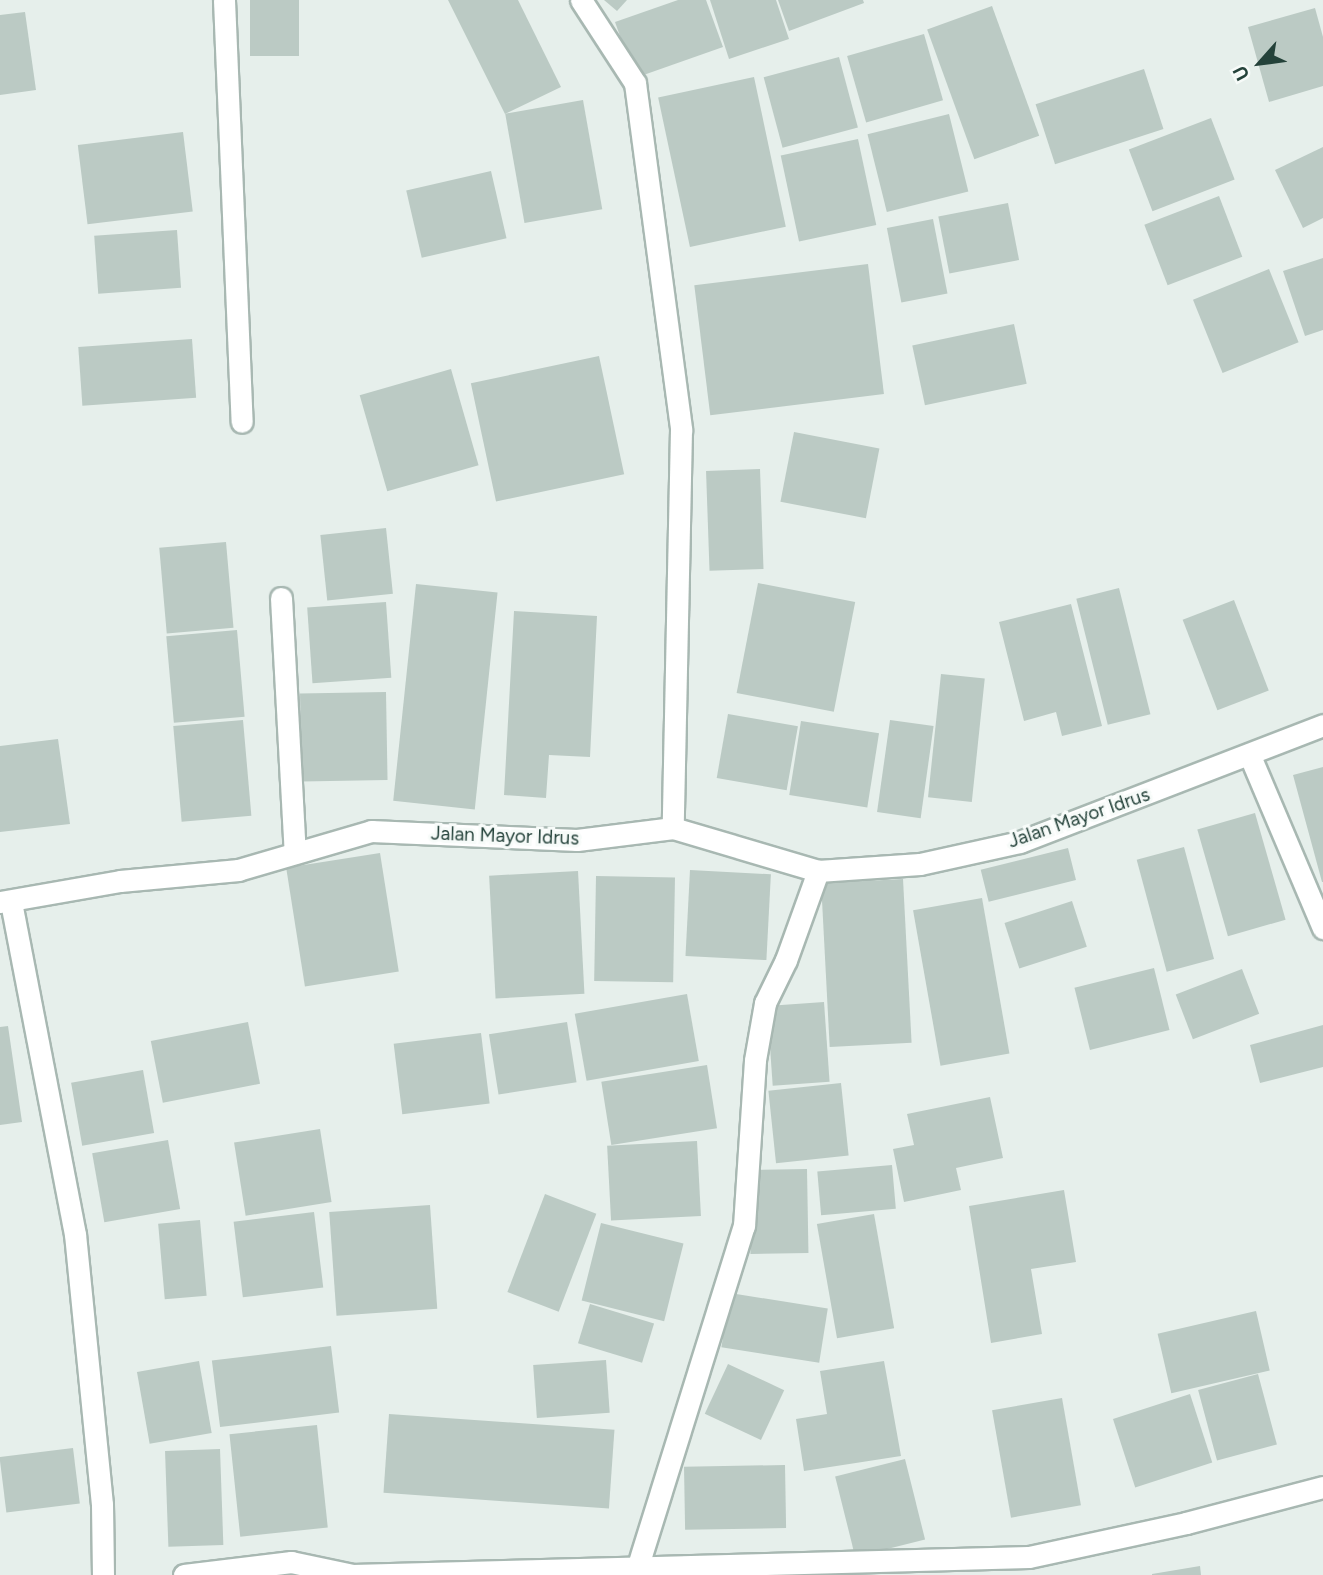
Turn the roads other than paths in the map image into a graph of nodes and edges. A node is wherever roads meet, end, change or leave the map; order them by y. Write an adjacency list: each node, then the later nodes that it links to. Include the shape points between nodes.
1 (224, 0): 3 (street)
2 (581, 0): 7 (street, via 635,83 681,430)
3 (242, 422)
4 (281, 598): 8 (street)
5 (1323, 725): 6 (street, Jalan Mayor Idrus)
6 (1250, 756): 9 (street, Jalan Mayor Idrus, via 1020,842 920,864); 11 (street)
7 (673, 828): 8 (street, Jalan Mayor Idrus, via 577,840 371,831); 9 (street, Jalan Mayor Idrus)
8 (295, 853): 10 (street, Jalan Mayor Idrus, via 238,870 120,881)
9 (818, 871): 13 (street, via 765,1003 755,1060 744,1226)
10 (6, 902): 14 (street, via 75,1234 102,1504)
11 (1323, 928)
12 (1323, 1488): 13 (street, via 1028,1557)
13 (636, 1573): 15 (street, via 352,1574 291,1562)
14 (103, 1575)
15 (184, 1575)

